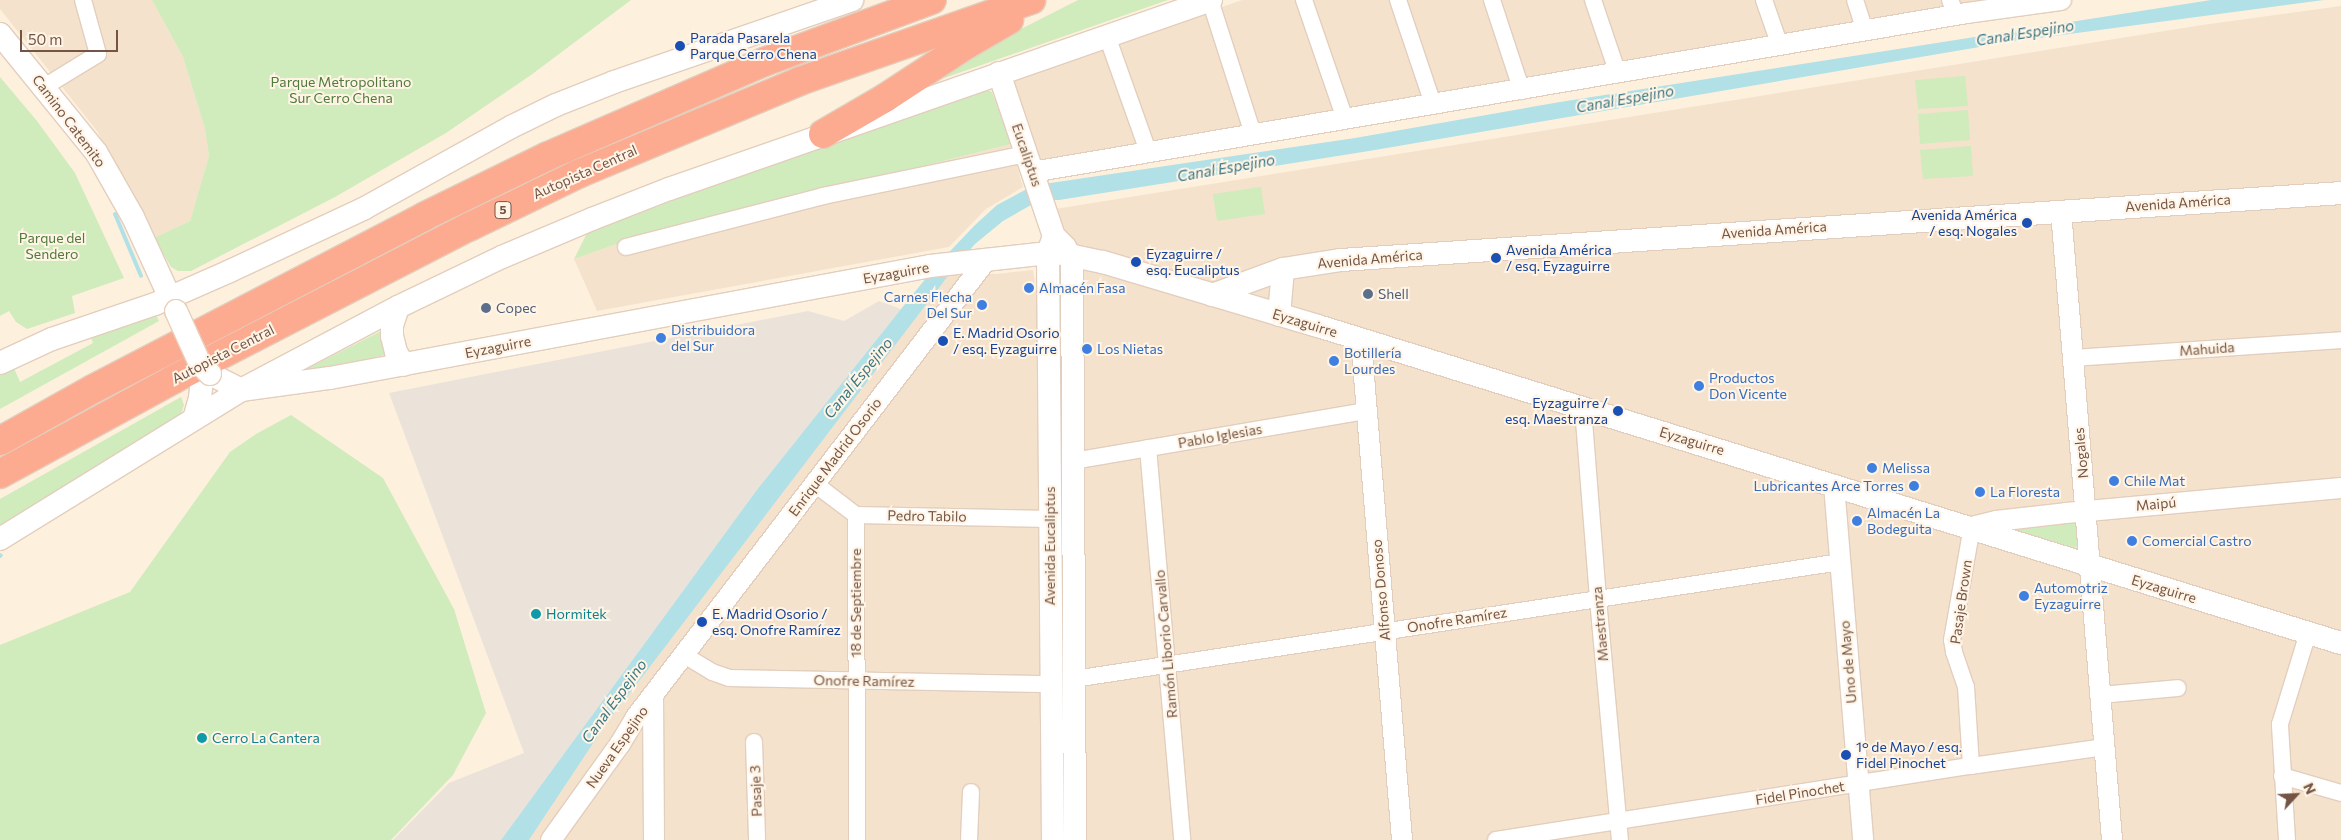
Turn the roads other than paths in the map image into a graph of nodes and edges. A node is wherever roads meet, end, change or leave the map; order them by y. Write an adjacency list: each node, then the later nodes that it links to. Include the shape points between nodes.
1 (83, 0): 22 (street, via 98,54)
2 (852, 0): 39 (main road, via 556,105 510,126 363,209)
3 (932, 0): 54 (highway, Autopista Central / 5, via 764,62 539,160 417,220)
4 (1031, 0): 58 (highway, Autopista Central / 5, via 800,81 569,178 174,379)
5 (1047, 0): 26 (highway, via 973,40 878,103)
6 (1211, 0): 18 (main road); 27 (street)
7 (1304, 0): 25 (street)
8 (1398, 0): 24 (street)
9 (1492, 0): 23 (street)
10 (1593, 0): 21 (street)
11 (1764, 0): 19 (street)
12 (1855, 0): 16 (street)
13 (2061, 0): 14 (street)
14 (2040, 1): 15 (street)
15 (1953, 8): 16 (street)
16 (1865, 31): 19 (street)
17 (0, 34): 22 (main road, Camino Catemito)
18 (1106, 36): 20 (main road); 28 (street)
19 (1780, 46): 21 (street)
20 (999, 73): 26 (main road); 29 (main road, Eucaliptus)
21 (1618, 74): 23 (street)
22 (44, 87): 36 (main road, Camino Catemito, via 96,152)
23 (1522, 90): 24 (street)
24 (1433, 104): 25 (street)
25 (1345, 119): 27 (street)
26 (823, 134): 40 (main road, via 592,219)
27 (1253, 134): 28 (street)
28 (1148, 151): 29 (street)
29 (1032, 169): 32 (main road, Eucaliptus, via 1047,214); 33 (street, via 823,196)
30 (2341, 192): 31 (main road, Avenida América)
31 (2061, 211): 37 (main road, Avenida América, via 1341,260); 45 (street, Nogales)
32 (1051, 244): 34 (main road, Eucaliptus); 35 (main road, Eyzaguirre); 64 (main road, Avenida Eucaliptus)
33 (626, 247)
34 (1072, 255): 38 (main road, Eyzaguirre); 57 (main road, Avenida Eucaliptus)
35 (978, 260): 47 (main road, Eyzaguirre, via 930,266); 59 (street, Enrique Madrid Osorio)
36 (157, 267): 39 (main road, Camino Catemito); 41 (main road, via 153,291)
37 (1283, 269): 38 (main road, Avenida América); 42 (main road)
38 (1212, 295): 42 (main road, Eyzaguirre)
39 (173, 305): 41 (main road); 48 (main road, Camino Catemito, bridge)
40 (398, 307): 47 (main road, via 392,336); 50 (main road)
41 (141, 309): 46 (main road, via 52,339)
42 (1279, 315): 43 (main road, Eyzaguirre)
43 (1360, 340): 51 (main road, Eyzaguirre); 52 (street, Alfonso Donoso)
44 (2341, 340): 45 (street, Mahuida)
45 (2073, 358): 62 (street, Nogales)
46 (0, 362)
47 (404, 365): 49 (main road, Eyzaguirre)
48 (204, 372): 50 (main road); 53 (main road)
49 (330, 378): 50 (main road, Eyzaguirre); 55 (main road, via 243,406)
50 (241, 390): 53 (main road)
51 (1583, 408): 60 (main road, Eyzaguirre); 69 (street, Maestranza)
52 (1366, 411): 56 (street, Pablo Iglesias); 70 (street, Alfonso Donoso)
53 (194, 419): 55 (main road)
54 (0, 441)
55 (153, 444): 66 (main road)
56 (1148, 448): 57 (street, Pablo Iglesias); 74 (street, Ramón Liborio Carvallo)
57 (1073, 461): 75 (main road, Avenida Eucaliptus)
58 (0, 474)
59 (815, 484): 63 (street); 73 (street, Enrique Madrid Osorio)
60 (1834, 485): 65 (main road, Eyzaguirre); 67 (street, Uno de Mayo)
61 (2341, 488): 62 (street, Maipú)
62 (2086, 511): 65 (street, Maipú, via 1996,521); 68 (street, Nogales)
63 (856, 515): 64 (street, Pedro Tabilo); 76 (street, 18 de Septiembre)
64 (1050, 518): 77 (main road, Avenida Eucaliptus)
65 (1972, 527): 68 (main road, Eyzaguirre); 85 (street, Pasaje Brown, via 1952,640 1966,687)
66 (0, 539)
67 (1840, 562): 69 (street, Onofre Ramírez); 87 (street, Uno de Mayo)
68 (2090, 566): 71 (main road, Eyzaguirre); 79 (street, Nogales)
69 (1598, 599): 70 (street, Onofre Ramírez); 90 (street, Maestranza)
70 (1384, 632): 74 (street, Onofre Ramírez); 99 (street, Alfonso Donoso)
71 (2308, 633): 72 (main road, Eyzaguirre); 86 (street, via 2280,724)
72 (2341, 643)
73 (684, 655): 76 (street, Onofre Ramírez, via 729,678); 80 (street, Nueva Espejino)
74 (1168, 664): 75 (street, Onofre Ramírez); 98 (street, Ramón Liborio Carvallo)
75 (1074, 679): 97 (main road, Avenida Eucaliptus)
76 (856, 681): 77 (street, Onofre Ramírez); 94 (street, 18 de Septiembre)
77 (1051, 684): 96 (main road, Avenida Eucaliptus)
78 (2178, 688): 79 (street)
79 (2100, 695): 84 (street, Nogales)
80 (652, 696): 81 (street); 83 (street, Nueva Espejino)
81 (653, 723): 83 (street); 92 (street)
82 (754, 742): 93 (street, Pasaje 3)
83 (620, 744): 91 (street, Nueva Espejino)
84 (2104, 747): 85 (street, Fidel Pinochet); 103 (street, Nogales)
85 (1971, 766): 87 (street, Fidel Pinochet)
86 (2282, 776): 89 (street); 104 (street)
87 (1859, 784): 90 (street, Fidel Pinochet); 102 (street, Uno de Mayo)
88 (971, 792): 95 (street)
89 (2341, 794)
90 (1619, 821): 100 (street, Fidel Pinochet); 101 (street, Maestranza)
91 (551, 840)
92 (654, 840)
93 (757, 840)
94 (857, 840)
95 (969, 840)
96 (1053, 840)
97 (1075, 840)
98 (1182, 840)
99 (1402, 840)
100 (1496, 840)
101 (1620, 840)
102 (1863, 840)
103 (2112, 840)
104 (2287, 840)

